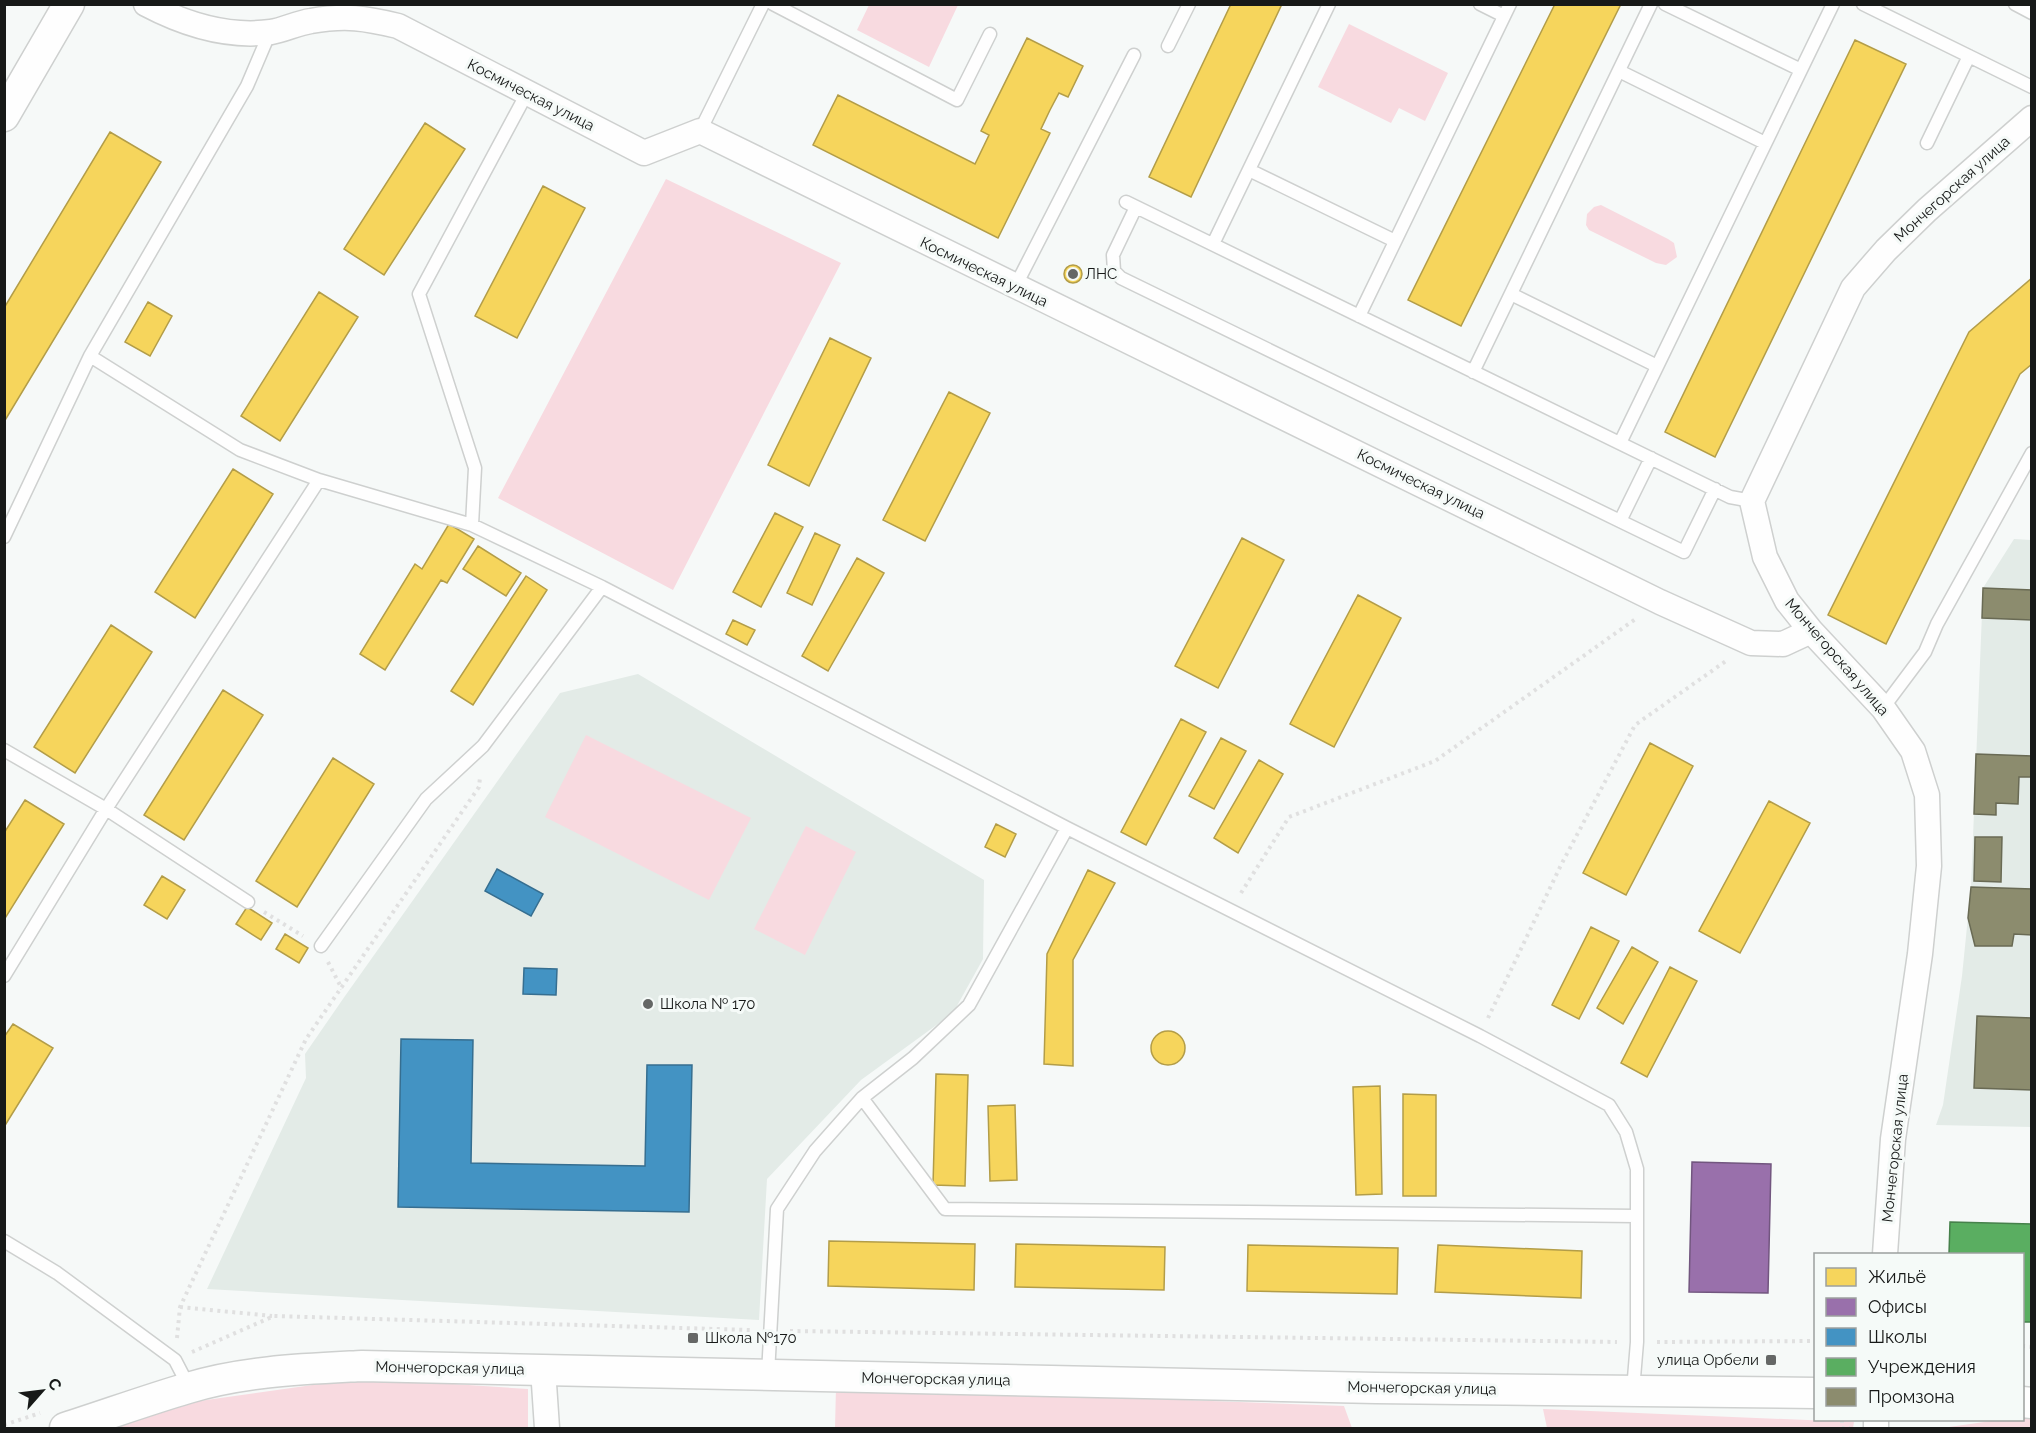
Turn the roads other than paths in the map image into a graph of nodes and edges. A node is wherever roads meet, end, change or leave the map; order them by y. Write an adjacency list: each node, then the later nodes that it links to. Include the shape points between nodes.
1 (69, 4): 25 (street)
2 (146, 4): 16 (street, Космическая улица, via 173,18 220,32)
3 (763, 4): 27 (lane)
4 (773, 4): 17 (lane, via 957,100)
5 (1189, 4): 18 (lane)
6 (1329, 4): 30 (lane)
7 (1480, 4): 15 (lane)
8 (1510, 4): 15 (lane)
9 (1651, 4): 22 (lane)
10 (1665, 4): 21 (lane)
11 (1833, 4): 21 (lane)
12 (1863, 4): 20 (lane)
13 (2015, 4): 14 (lane)
14 (2031, 13)
15 (1504, 16): 31 (lane)
16 (270, 32): 24 (street, Космическая улица, via 310,21 355,16 398,26); 36 (lane, via 247,86)
17 (990, 34)
18 (1168, 46)
19 (1134, 55): 33 (lane)
20 (1969, 56): 23 (lane); 29 (lane)
21 (1801, 70): 28 (lane)
22 (1619, 71): 28 (lane); 34 (lane)
23 (2031, 87)
24 (527, 93): 27 (street, Космическая улица, via 644,153); 46 (lane, via 419,294 475,468)
25 (4, 116)
26 (2031, 118): 44 (street, Мончегорская улица, via 1927,210 1853,288)
27 (700, 131): 33 (street, Космическая улица)
28 (1765, 143): 37 (lane)
29 (1927, 143)
30 (1249, 170): 31 (lane); 32 (lane)
31 (1395, 241): 35 (lane)
32 (1213, 244): 35 (lane); 45 (lane, via 1131,204 1113,255 1114,271 1121,278)
33 (1015, 287): 49 (street, Космическая улица, via 1751,643 1783,644)
34 (1511, 294): 37 (lane); 38 (lane)
35 (1359, 316): 38 (lane)
36 (90, 356): 42 (lane, via 240,450); 47 (lane)
37 (1657, 366): 39 (lane)
38 (1473, 372): 39 (lane)
39 (1620, 443): 41 (lane)
40 (2031, 453): 50 (lane, via 1925,652)
41 (1651, 458): 43 (lane); 45 (lane)
42 (320, 480): 46 (lane); 52 (lane)
43 (1715, 489): 44 (lane); 45 (lane, via 1684,552)
44 (1752, 501): 49 (street, Мончегорская улица, via 1769,564 1787,601)
45 (1620, 521)
46 (471, 525): 48 (lane)
47 (4, 537)
48 (602, 587): 53 (lane); 55 (lane, via 483,746 426,799)
49 (1811, 631): 50 (street, Мончегорская улица)
50 (1883, 708): 60 (street, Мончегорская улица, via 1913,751 1927,795 1929,866 1893,1139)
51 (4, 750): 52 (lane)
52 (106, 809): 54 (lane); 56 (lane)
53 (1067, 828): 57 (lane, via 969,1005 913,1058); 58 (lane, via 1609,1105 1626,1132 1637,1169)
54 (248, 902)
55 (321, 946)
56 (4, 976)
57 (862, 1098): 58 (lane, via 945,1209); 62 (lane, via 815,1151 777,1209)
58 (1636, 1216): 64 (lane, via 1637,1342)
59 (4, 1241): 63 (lane, via 57,1273 175,1360)
60 (1885, 1253)
61 (543, 1369): 62 (street, Мончегорская улица); 63 (street, Мончегорская улица, via 309,1368); 67 (street)
62 (768, 1375): 64 (street, Мончегорская улица)
63 (189, 1387): 66 (street, Мончегорская улица)
64 (1633, 1391): 65 (street, Мончегорская улица)
65 (1814, 1393)
66 (56, 1419)
67 (546, 1428)

